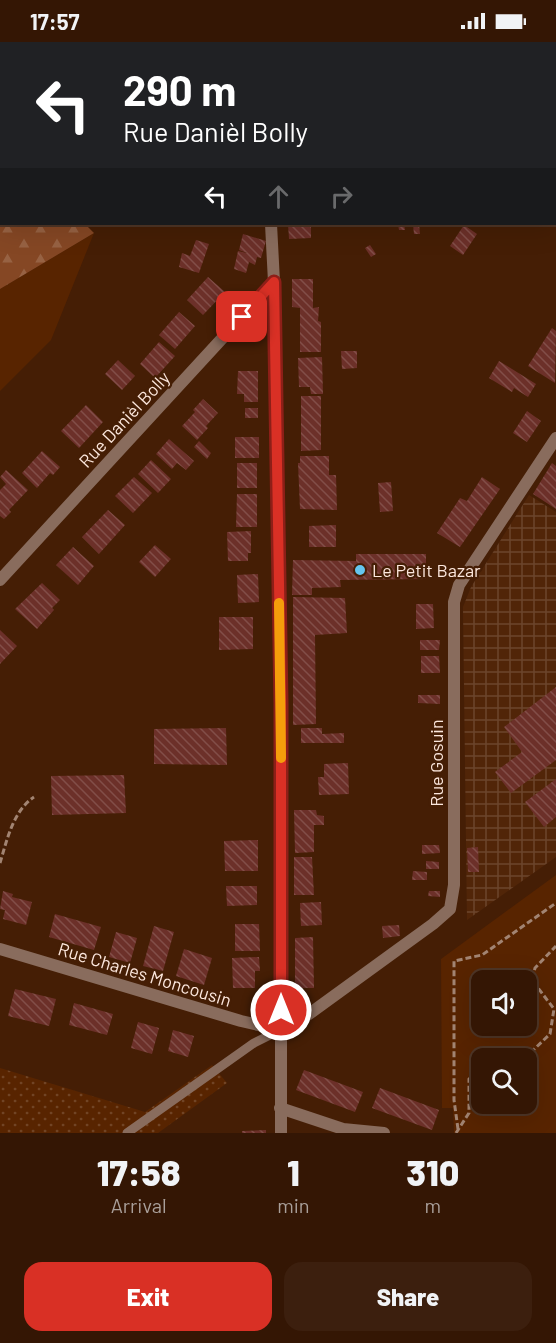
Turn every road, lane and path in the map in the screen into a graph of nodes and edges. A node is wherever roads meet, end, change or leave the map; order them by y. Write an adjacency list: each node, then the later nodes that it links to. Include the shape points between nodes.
1 (271, 225): 2 (street)
2 (274, 282): 4 (street, Rue Danièl Bolly); 10 (street, via 281,704)
3 (556, 438): 10 (street, Rue Gosuin, via 459,585 454,602 454,885 450,909 309,1014)
4 (0, 580)
5 (34, 797): 6 (path, via 13,825)
6 (0, 863)
7 (556, 903): 14 (path, via 482,955 454,961)
8 (556, 946): 11 (path, via 535,968 532,980 554,1009 550,1034)
9 (0, 949): 10 (street, Rue Charles Moncousin)
10 (280, 1030): 13 (street); 15 (lane, via 254,1043)
11 (535, 1048)
12 (471, 1077): 14 (path, via 469,1113)
13 (280, 1108): 16 (street); 17 (street, via 343,1129)
14 (457, 1131)
15 (127, 1133)
16 (281, 1133)
17 (384, 1133)

